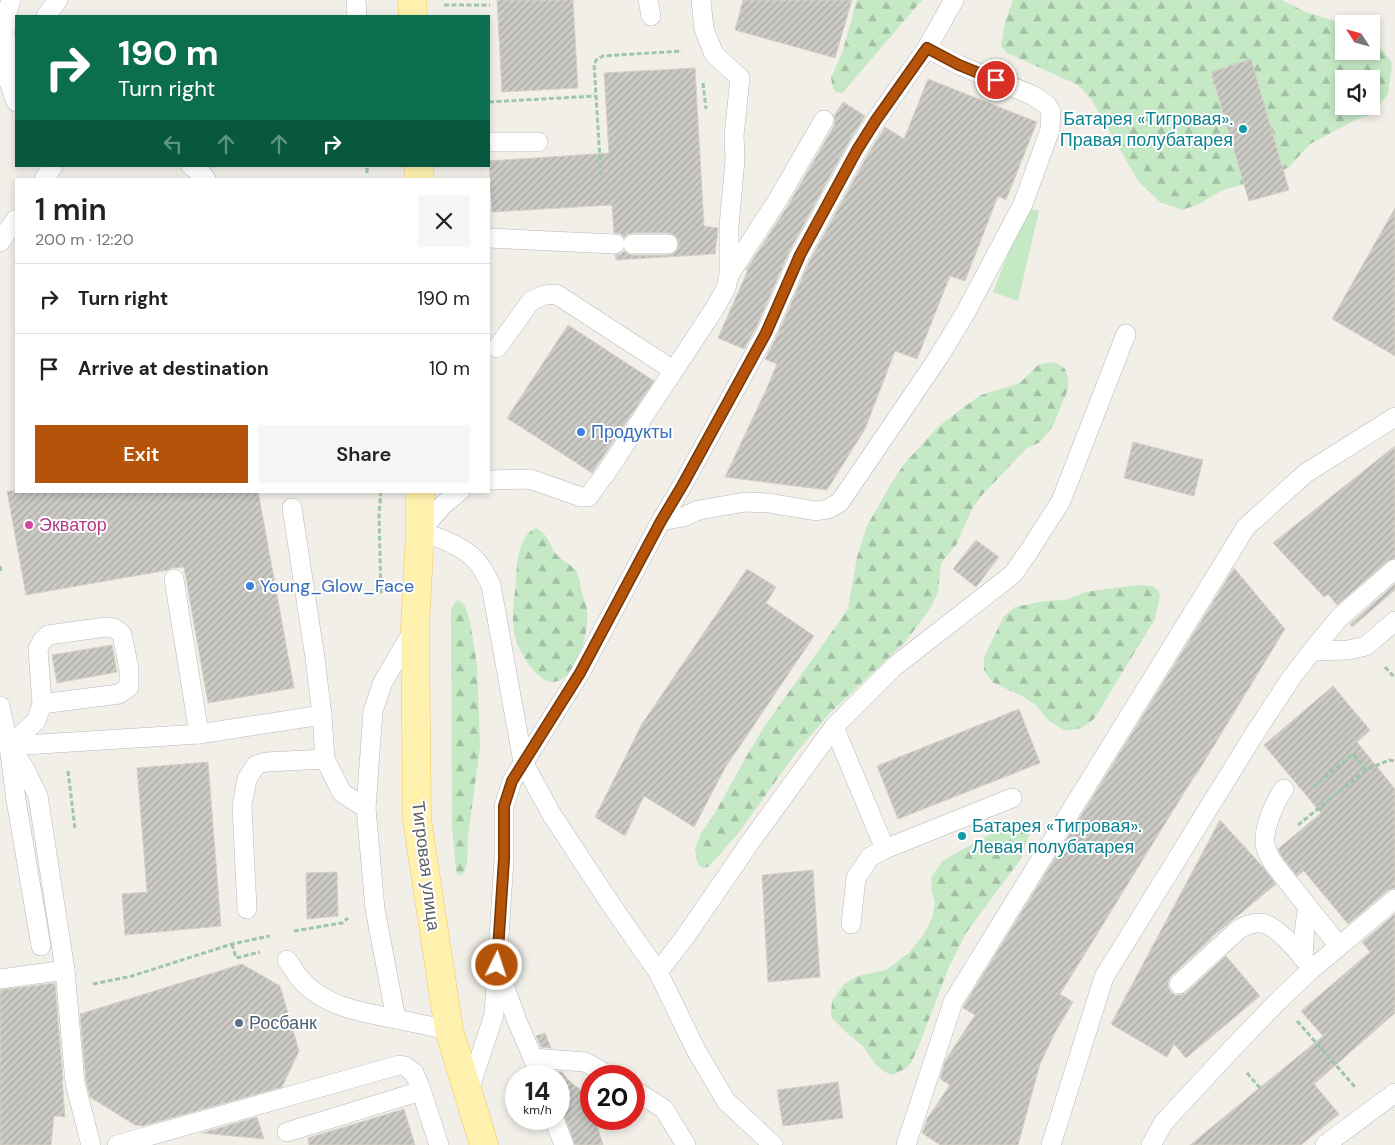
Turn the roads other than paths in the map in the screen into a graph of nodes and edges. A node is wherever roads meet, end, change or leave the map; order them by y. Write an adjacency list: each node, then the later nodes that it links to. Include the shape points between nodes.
1 (11, 0): 11 (lane, via 4,32 8,79)
2 (58, 0): 7 (lane)
3 (356, 0): 8 (lane)
4 (412, 0): 9 (main road)
5 (701, 0): 23 (lane, via 704,29 714,54 740,78 729,226)
6 (954, 0): 10 (lane)
7 (47, 15)
8 (357, 15)
9 (413, 15)
10 (927, 48): 32 (lane, via 857,150 800,255 766,333); 32 (lane, via 1032,95 1047,105 1051,112 1050,130 1023,204 967,310 840,502 816,511 744,502)
11 (15, 99)
12 (824, 120): 23 (lane)
13 (490, 142): 14 (lane)
14 (538, 142)
15 (52, 167): 17 (lane)
16 (192, 167): 18 (lane)
17 (45, 178)
18 (205, 178)
19 (15, 220): 21 (lane)
20 (490, 238): 22 (lane)
21 (0, 242)
22 (668, 244)
23 (730, 275): 26 (lane, via 715,308)
24 (1126, 334): 42 (lane, via 1061,501 1013,574 895,666)
25 (497, 348): 26 (lane, via 531,301 556,294)
26 (674, 370): 28 (lane, via 588,497 530,479)
27 (1395, 417): 82 (lane, via 1306,473 1246,527 953,1002)
28 (490, 480)
29 (420, 493): 33 (main road, Тигровая улица)
30 (458, 493): 33 (lane)
31 (292, 508): 41 (lane)
32 (661, 521): 46 (lane, via 580,673)
33 (420, 531): 37 (main road, Тигровая улица); 46 (lane, via 465,551 480,566 491,585)
34 (1395, 569): 38 (lane, via 1339,618)
35 (174, 579): 43 (lane)
36 (1395, 621): 38 (lane, via 1366,646)
37 (415, 628): 49 (lane, via 383,682 373,711); 65 (main road, Тигровая улица, via 417,820)
38 (1312, 651): 83 (lane, via 1255,733 1104,977)
39 (42, 704): 39 (lane, via 119,694 129,687 122,634 106,627 48,635 38,649); 44 (lane, via 36,721)
40 (0, 706): 44 (lane)
41 (322, 715): 43 (lane); 45 (lane)
42 (834, 728): 50 (lane); 61 (lane)
43 (199, 734): 44 (lane)
44 (9, 746): 55 (lane); 60 (lane, via 38,796)
45 (325, 759): 49 (lane, via 342,793); 53 (lane, via 266,762 256,765 247,779 242,806)
46 (523, 762): 59 (lane, via 512,781 504,806); 61 (lane, via 552,815)
47 (1284, 789): 52 (lane, via 1273,808 1265,842 1272,863)
48 (1012, 798): 50 (lane)
49 (366, 808): 64 (lane, via 375,909)
50 (885, 849): 54 (lane, via 870,858 856,878)
51 (1395, 899): 56 (lane)
52 (1308, 908): 56 (lane); 58 (lane, via 1305,924)
53 (248, 909)
54 (851, 924)
55 (41, 946)
56 (1339, 946): 58 (lane)
57 (287, 960): 64 (lane, via 308,987 323,999)
58 (1307, 963): 63 (lane, via 1275,929 1260,923 1238,930); 84 (lane, via 1164,1122)
59 (497, 965): 66 (lane); 70 (lane, via 494,1015)
60 (65, 970): 62 (lane); 75 (lane, via 75,1083)
61 (658, 972): 81 (lane, via 696,1050 726,1101)
62 (0, 979)
63 (1179, 984)
64 (396, 1019): 65 (lane)
65 (450, 1030): 70 (main road, Тигровая улица)
66 (533, 1058): 67 (lane); 68 (lane)
67 (536, 1065)
68 (590, 1065)
69 (421, 1091): 74 (lane); 76 (lane, via 414,1073 399,1065); 77 (lane)
70 (468, 1093): 78 (main road, Тигровая улица)
71 (1395, 1093): 85 (lane)
72 (645, 1097): 80 (lane, via 664,1109)
73 (558, 1130): 79 (lane)
74 (287, 1132)
75 (92, 1145)
76 (117, 1145)
77 (439, 1145)
78 (484, 1145)
79 (564, 1145)
80 (686, 1145)
81 (773, 1145)
82 (906, 1145)
83 (1051, 1145)
84 (1151, 1145)
85 (1325, 1145)

